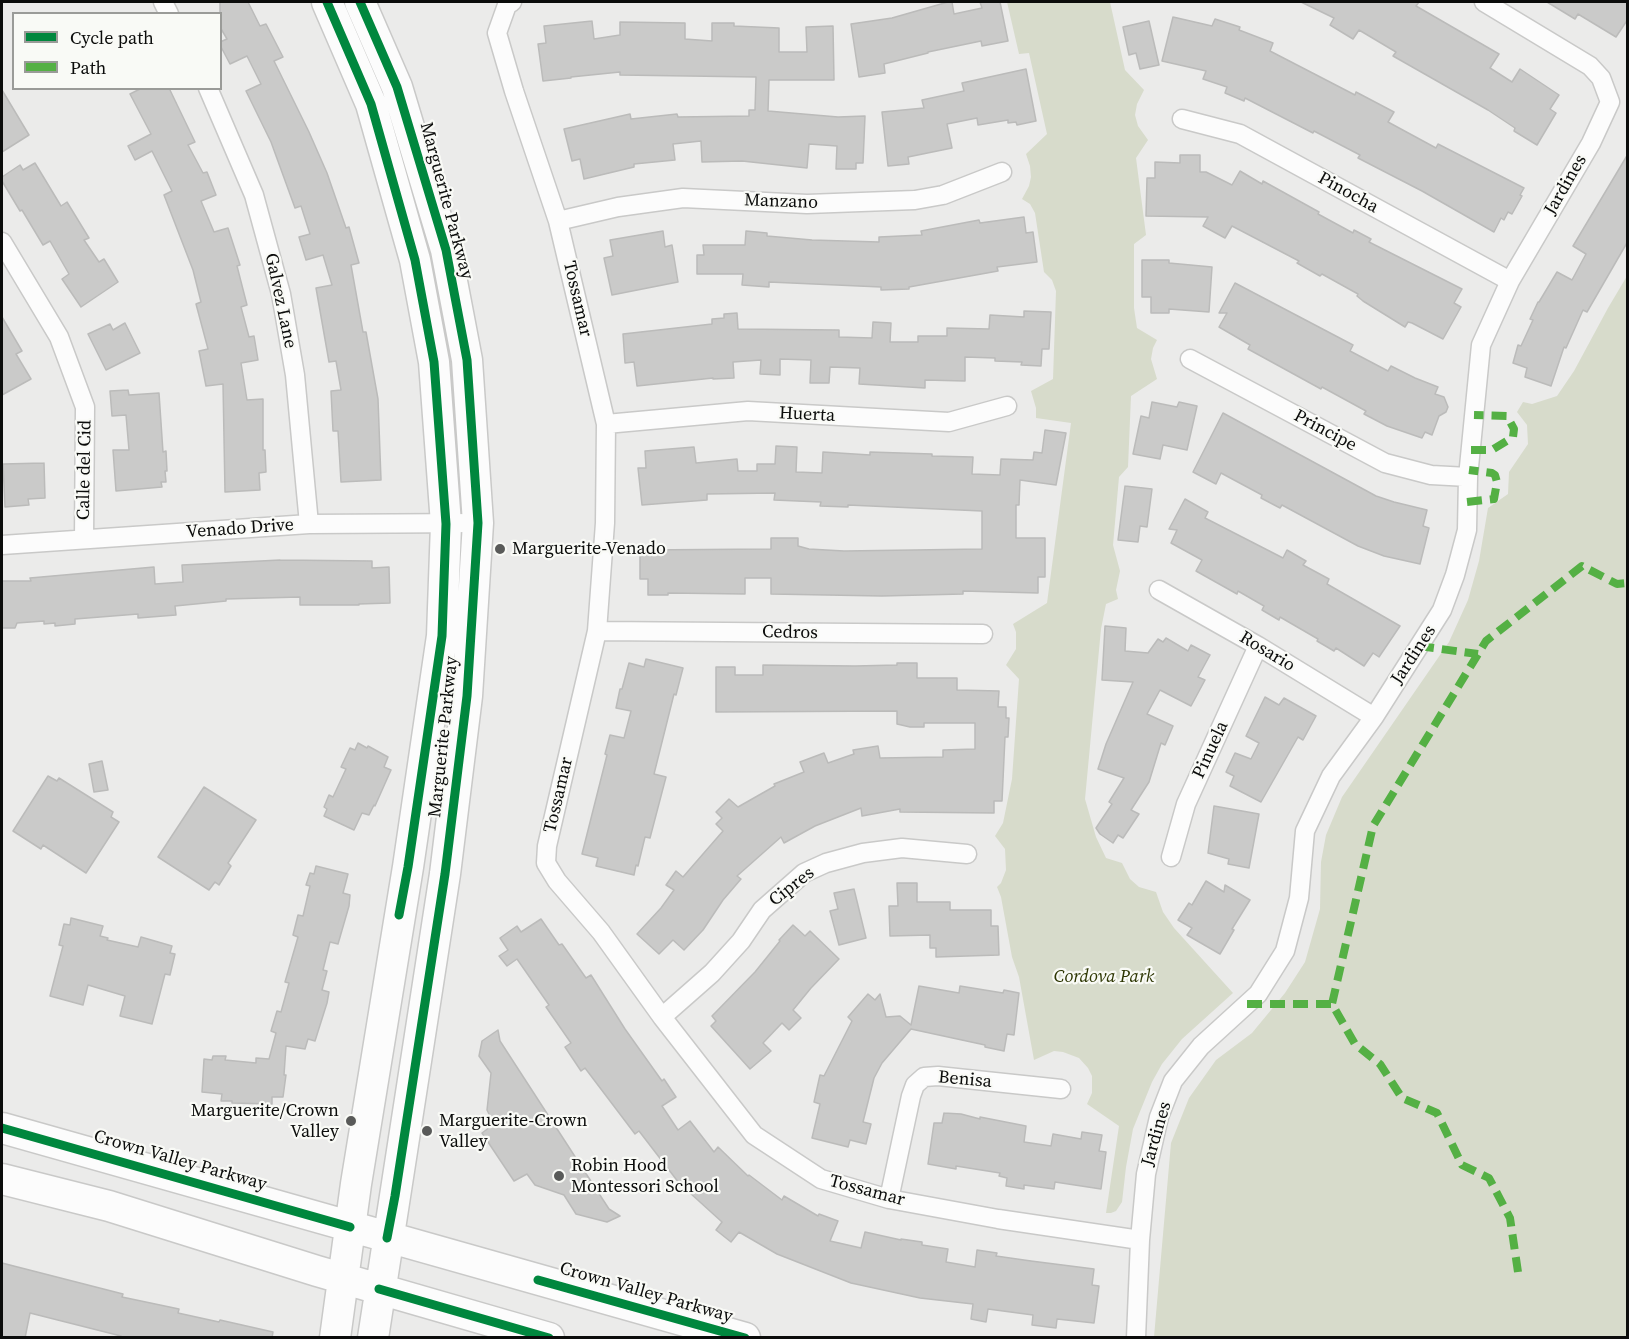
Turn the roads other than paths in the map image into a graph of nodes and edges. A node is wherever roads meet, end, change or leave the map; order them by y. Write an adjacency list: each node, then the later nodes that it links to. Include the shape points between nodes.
1 (327, 2): 17 (main road, Marguerite Parkway, via 370,104 415,260 434,362)
2 (360, 2): 15 (main road, Marguerite Parkway, via 397,87 446,249 467,360)
3 (512, 2): 8 (street, Tossamar, via 507,5 496,33)
4 (1492, 3): 10 (street, Jardines, via 1590,66 1601,78 1610,102 1591,143)
5 (209, 90): 16 (street, Galvez Lane, via 254,195 281,294 295,375)
6 (1182, 118): 10 (street, Pinocha, via 1240,134)
7 (1002, 172): 8 (street, Manzano, via 943,195 915,200 807,204 683,198)
8 (558, 221): 13 (street, Tossamar)
9 (2, 242): 18 (street, Calle del Cid, via 59,337 86,407)
10 (1510, 281): 14 (street, Jardines, via 1481,345)
11 (1190, 359): 14 (street, Principe, via 1385,463 1431,475)
12 (1007, 406): 13 (street, Huerta, via 949,422 748,411)
13 (606, 424): 21 (street, Tossamar, via 605,523)
14 (1468, 477): 24 (street, Jardines, via 1467,530 1442,610)
15 (478, 523): 17 (street, Venado Drive); 33 (main road, Marguerite Parkway, via 467,696 445,874)
16 (309, 524): 17 (street, Venado Drive); 18 (street, Venado Drive)
17 (446, 524): 32 (main road, Marguerite Parkway, via 442,636)
18 (84, 538): 19 (street, Venado Drive)
19 (2, 545)
20 (1159, 590): 23 (street, Rosario)
21 (597, 631): 22 (street, Cedros); 27 (street, Tossamar, via 546,863)
22 (983, 634)
23 (1258, 646): 24 (street, Rosario); 26 (street, Pinuela, via 1186,804)
24 (1374, 717): 34 (street, Jardines, via 1331,776 1305,831 1299,898 1285,951 1258,994 1201,1046 1173,1082 1159,1117 1146,1174)
25 (967, 854): 27 (street, Cipres, via 902,848 826,863 804,873 762,910 712,974)
26 (1171, 858)
27 (662, 1017): 31 (street, Tossamar, via 754,1135 821,1179)
28 (1061, 1089): 31 (street, Benisa, via 924,1077 910,1096)
29 (2, 1128): 32 (main road, Crown Valley Parkway)
30 (2, 1179): 35 (main road, via 109,1206)
31 (889, 1199): 34 (street, Tossamar)
32 (350, 1227): 33 (main road, Crown Valley Parkway); 35 (main road, Marguerite Parkway)
33 (387, 1238): 36 (main road, Marguerite Parkway); 40 (main road, Crown Valley Parkway)
34 (1140, 1240): 41 (street, Jardines)
35 (342, 1278): 36 (main road); 37 (main road, Marguerite Parkway)
36 (380, 1289): 38 (main road, Marguerite Parkway); 39 (main road)
37 (335, 1338)
38 (373, 1338)
39 (549, 1338)
40 (745, 1338)
41 (1136, 1338)

